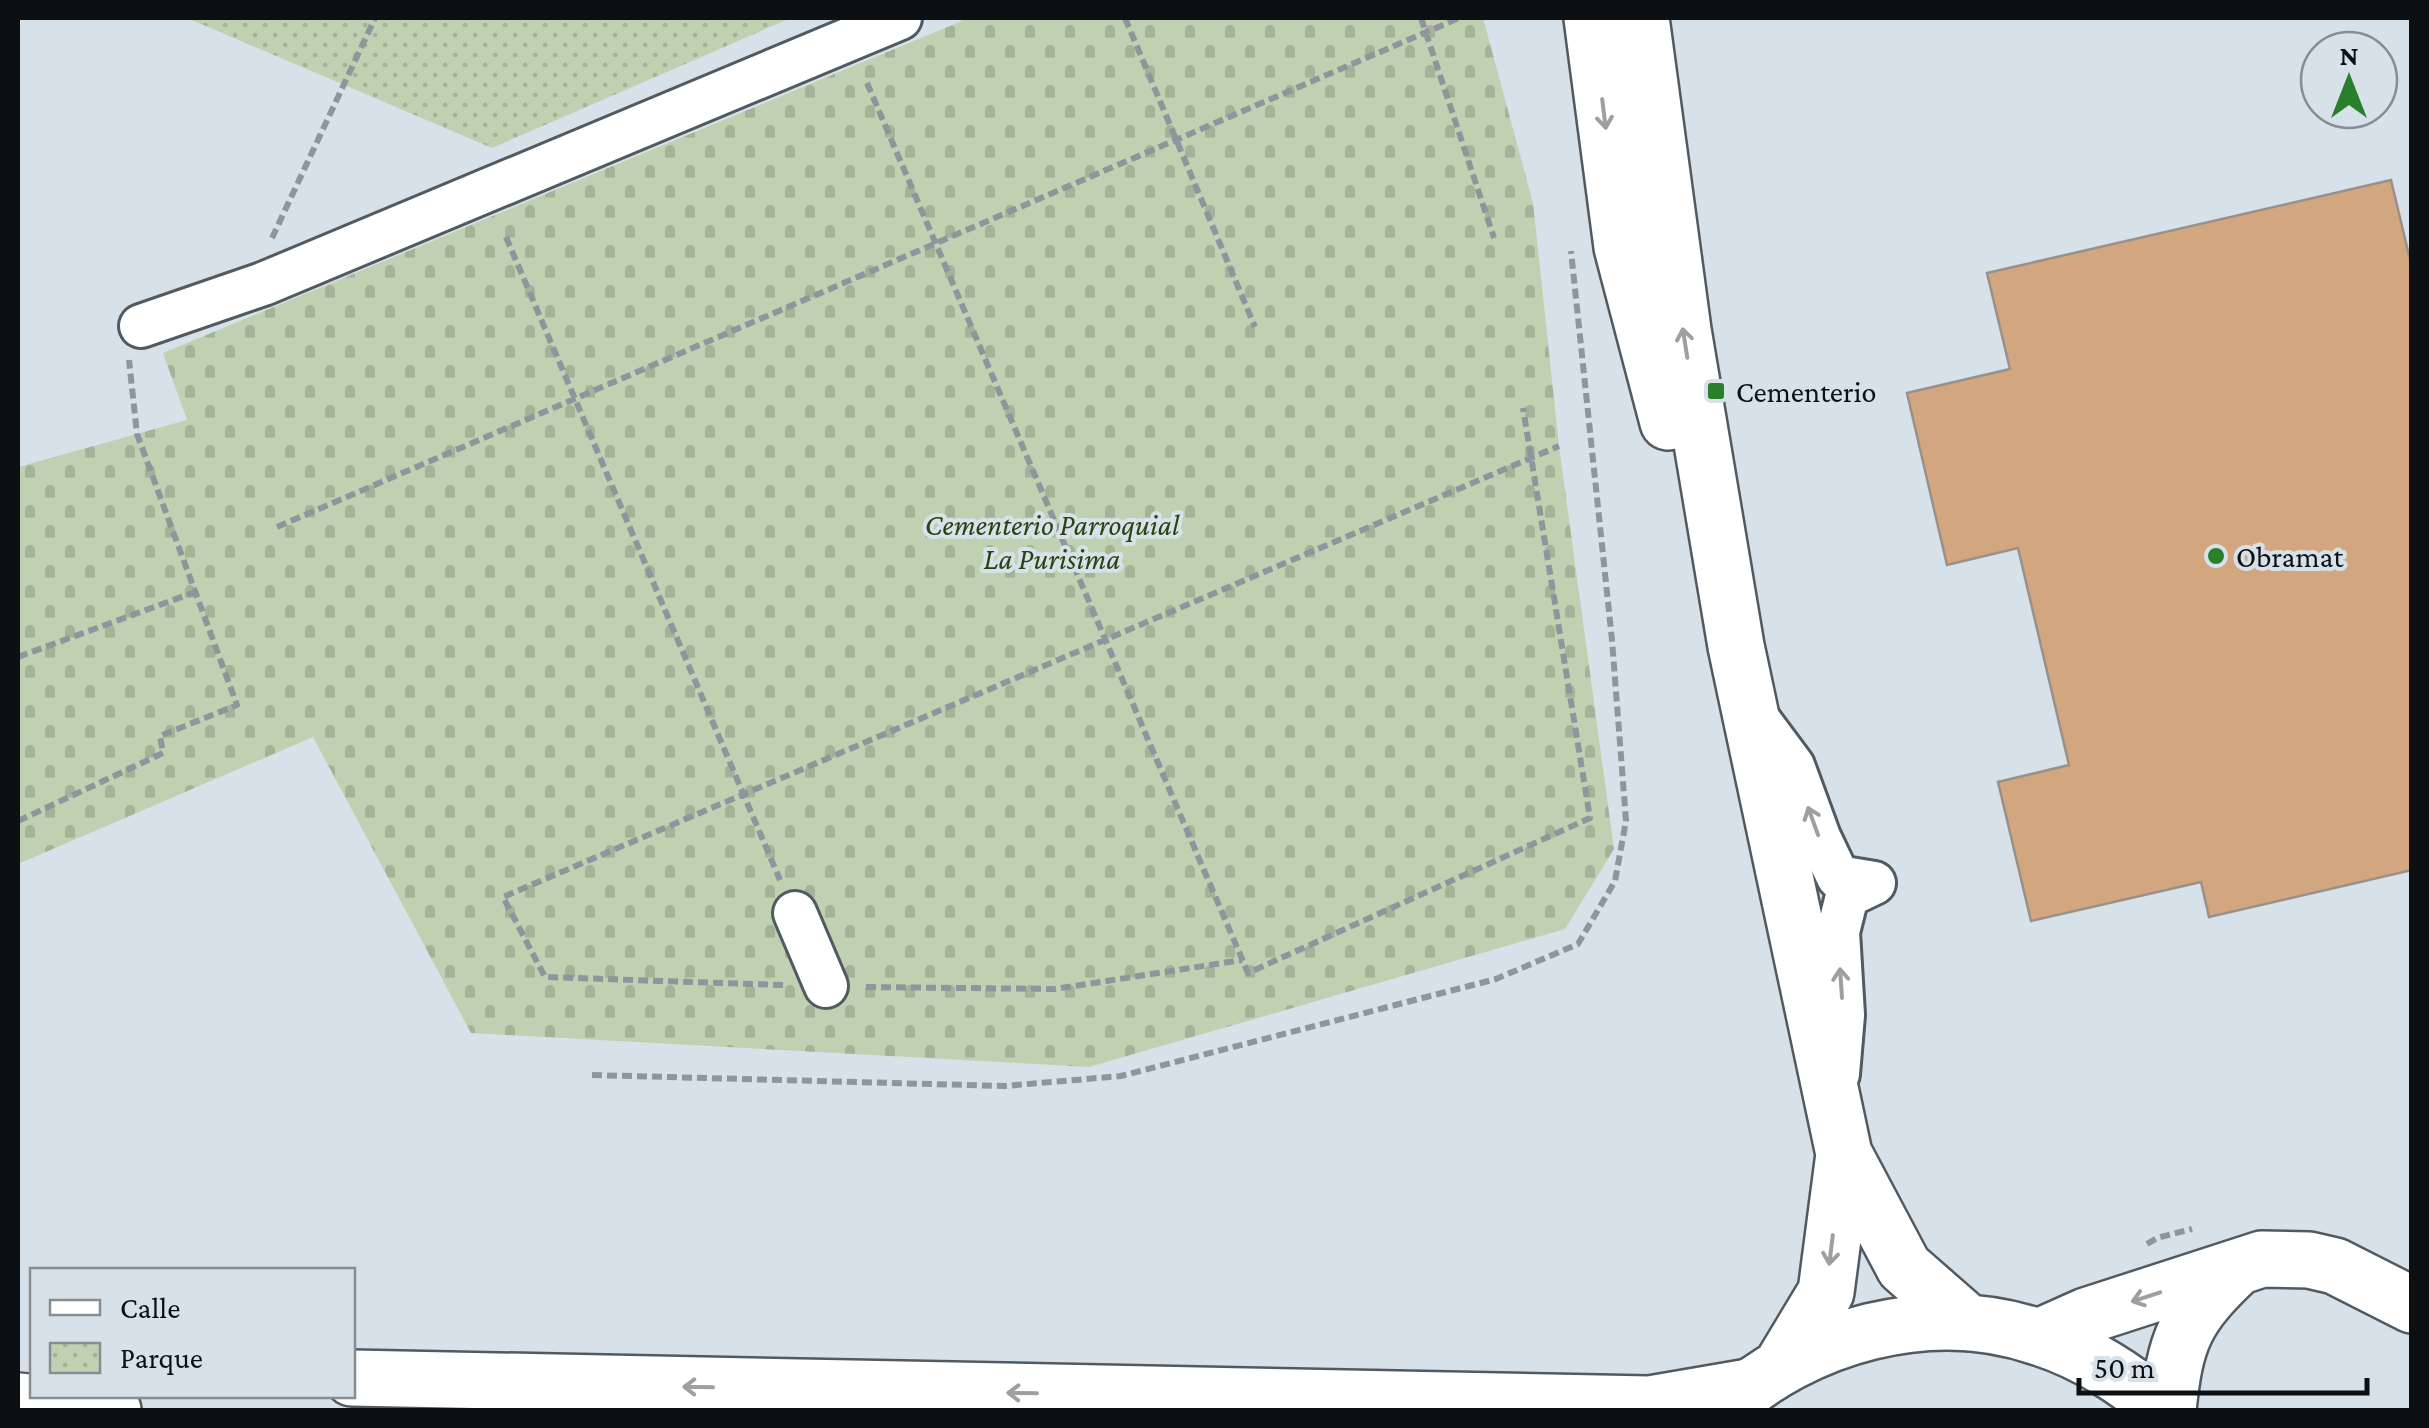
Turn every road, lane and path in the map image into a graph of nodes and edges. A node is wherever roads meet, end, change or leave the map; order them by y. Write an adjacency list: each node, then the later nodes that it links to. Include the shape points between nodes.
1 (375, 18): 15 (path, via 274,231)
2 (900, 18): 15 (street)
3 (1125, 18): 10 (path)
4 (1421, 18): 8 (path)
5 (1460, 18): 8 (path)
6 (1592, 18): 25 (main road, one-way to 25, via 1622,247)
7 (1641, 18): 25 (main road, one-way to 7, via 1683,330)
8 (1425, 32): 10 (path); 12 (path)
9 (867, 83): 13 (path)
10 (1176, 139): 13 (path); 17 (path)
11 (506, 237): 18 (path)
12 (1494, 238)
13 (936, 243): 18 (path); 24 (path)
14 (1572, 251): 33 (path, via 1626,821 1615,881 1578,944 1496,979 1120,1076 1005,1086)
15 (263, 284): 16 (street)
16 (140, 326): 23 (path, via 128,358 138,434)
17 (1256, 327)
18 (576, 398): 22 (path); 28 (path)
19 (1523, 408): 21 (path)
20 (1559, 446): 21 (path)
21 (1531, 458): 24 (path); 24 (path, via 1590,818 1248,973)
22 (278, 527)
23 (195, 592): 26 (path); 29 (path, via 236,705 160,736 163,754)
24 (1106, 640): 28 (path)
25 (1736, 646): 27 (main road)
26 (18, 657)
27 (1749, 707): 34 (main road); 34 (street, one-way to 27, via 1838,932 1847,896 1874,883 1838,877 1793,766)
28 (744, 794): 30 (path); 31 (path)
29 (18, 820)
30 (503, 897)
31 (794, 913): 32 (street)
32 (826, 986)
33 (592, 1075)
34 (1840, 1134): 37 (main road, via 1904,1267); 40 (main road, one-way to 40, via 1826,1292)
35 (2239, 1266): 36 (main road, via 2262,1259 2309,1260); 38 (main road, one-way to 38); 43 (main road, via 2188,1320)
36 (2412, 1305)
37 (1968, 1324): 38 (main road); 40 (main road, via 1904,1325 1841,1339)
38 (2040, 1337): 43 (main road, via 2086,1356)
39 (355, 1378): 40 (main road, one-way to 39, via 1649,1404)
40 (1751, 1387)
41 (18, 1401): 42 (main road)
42 (113, 1410)
43 (2166, 1410)

